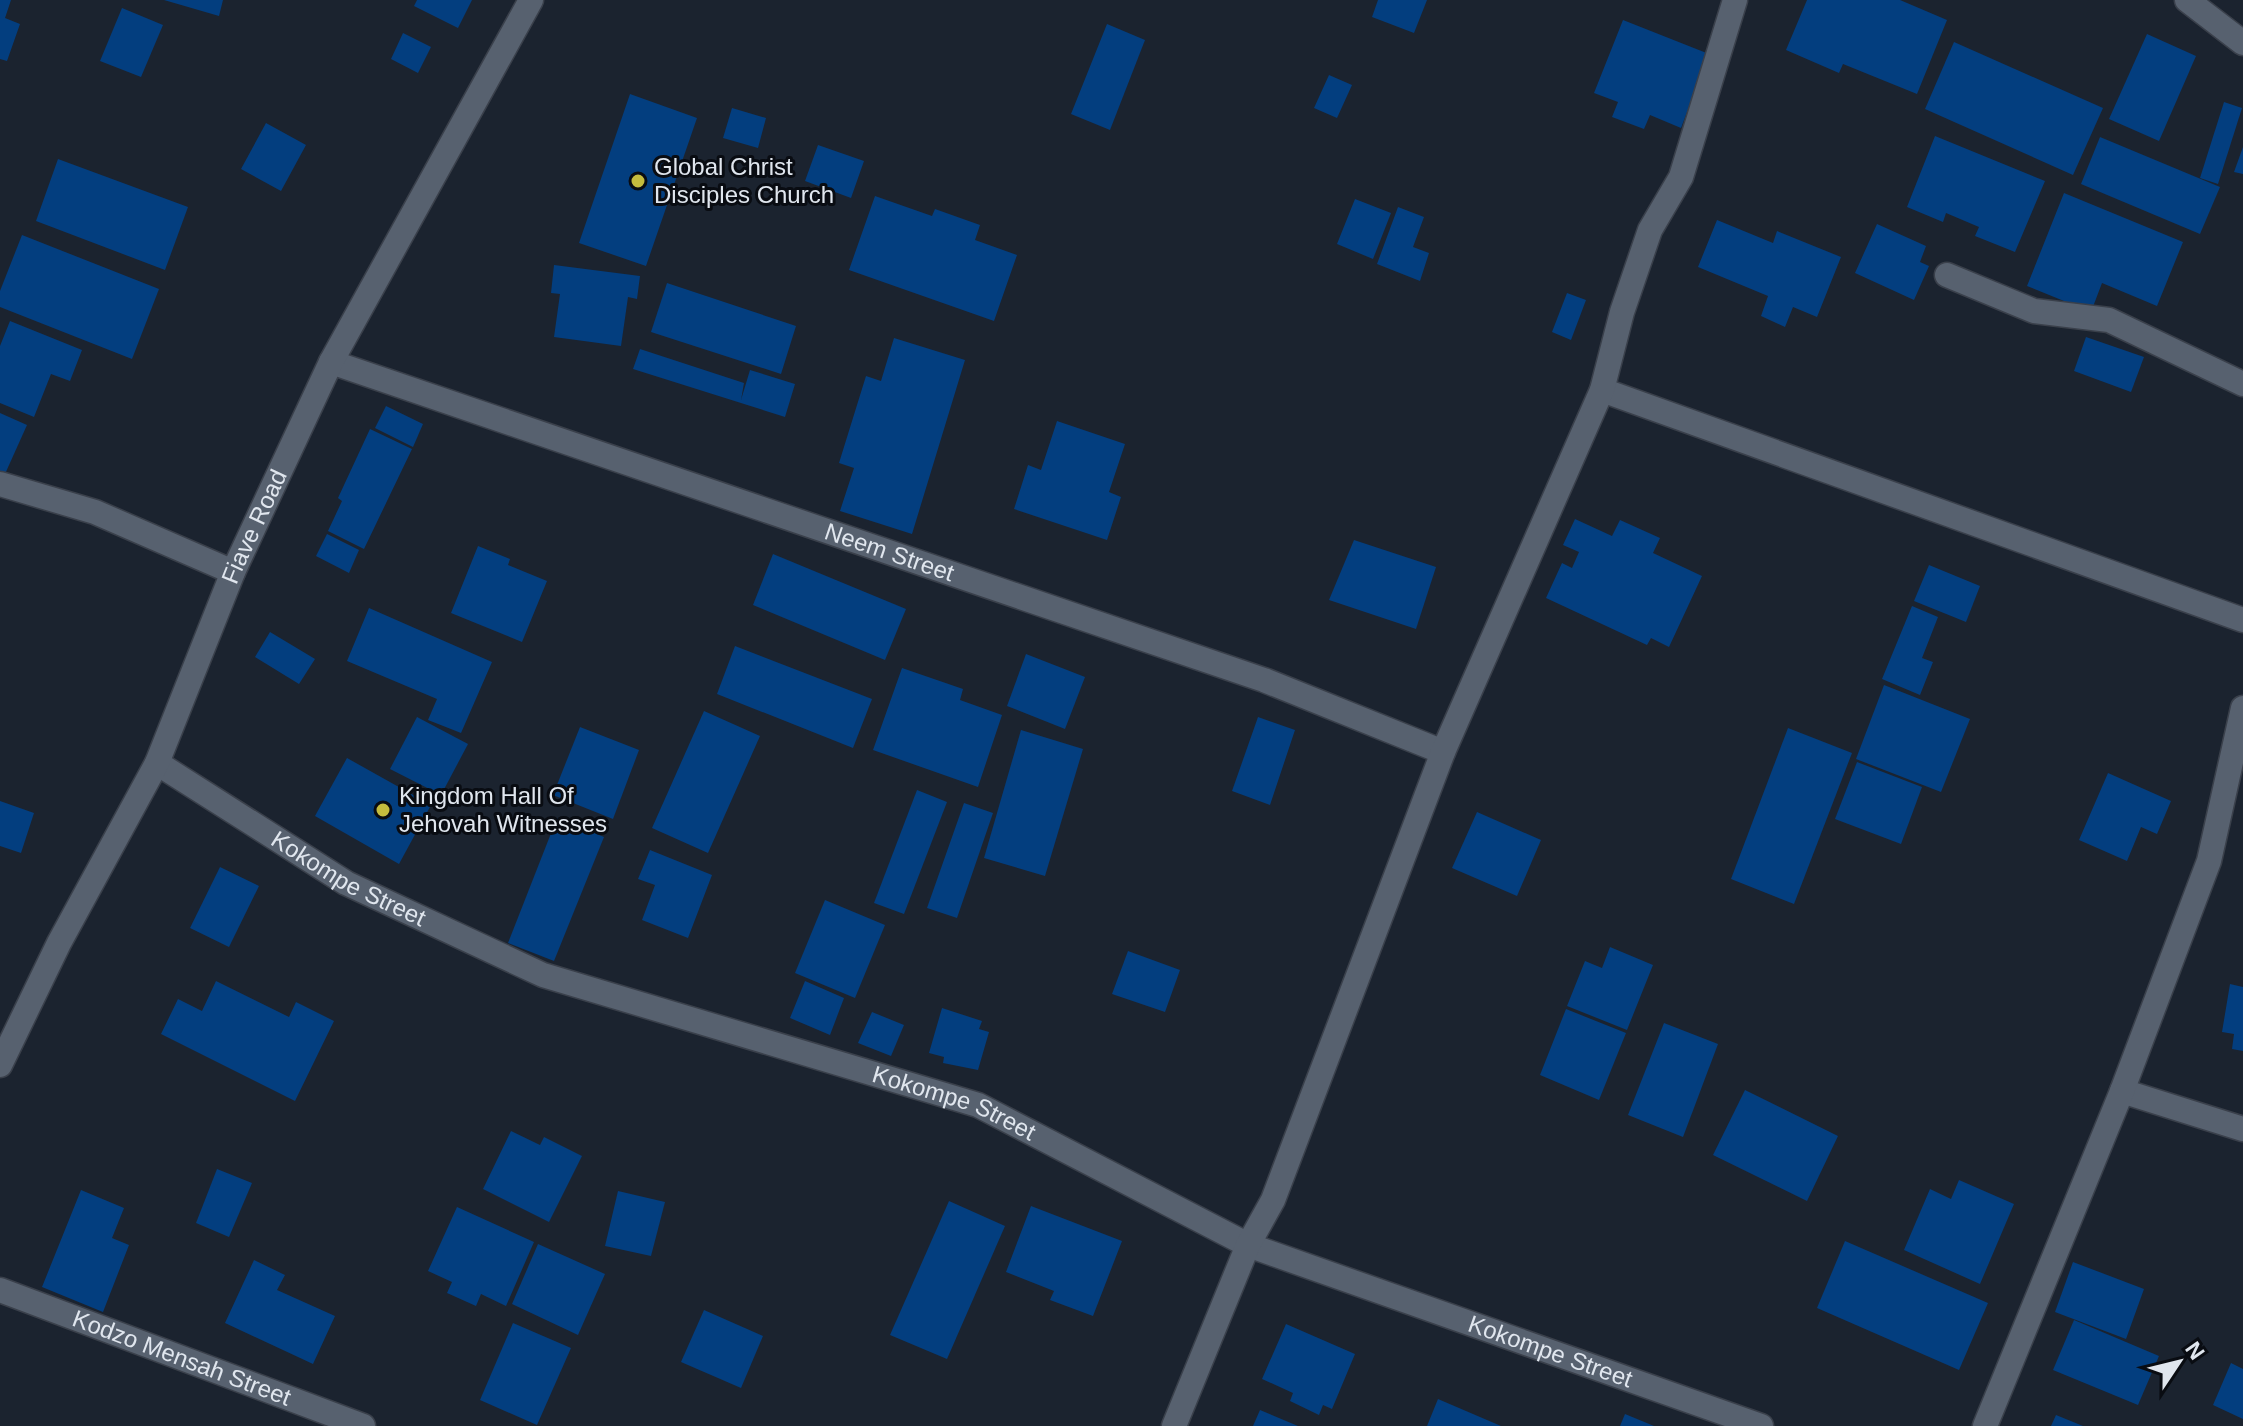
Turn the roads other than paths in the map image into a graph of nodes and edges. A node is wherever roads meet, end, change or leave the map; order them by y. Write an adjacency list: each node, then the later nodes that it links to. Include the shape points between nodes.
1 (531, 0): 6 (street, Fiave Road)
2 (1735, 0): 8 (street, via 1681,177 1650,230 1622,312)
3 (2187, 0): 4 (street)
4 (2243, 43)
5 (1947, 275): 7 (street, via 2034,311 2109,320)
6 (331, 362): 10 (street, Fiave Road); 13 (street, Neem Street, via 1264,680)
7 (2243, 384)
8 (1602, 390): 11 (street); 13 (street)
9 (0, 484): 10 (street, via 95,512)
10 (233, 572): 14 (street, Fiave Road)
11 (2243, 620)
12 (2243, 708): 16 (street, via 2209,861)
13 (1443, 752): 18 (street, via 1273,1200)
14 (157, 763): 15 (street, Fiave Road); 18 (street, Kokompe Street, via 346,883 543,975 978,1105)
15 (0, 1065)
16 (2122, 1091): 17 (street); 23 (street)
17 (2243, 1129)
18 (1248, 1245): 21 (street); 22 (street, Kokompe Street)
19 (0, 1290): 20 (street, Kodzo Mensah Street)
20 (356, 1425)
21 (1174, 1426)
22 (1761, 1426)
23 (1985, 1426)

